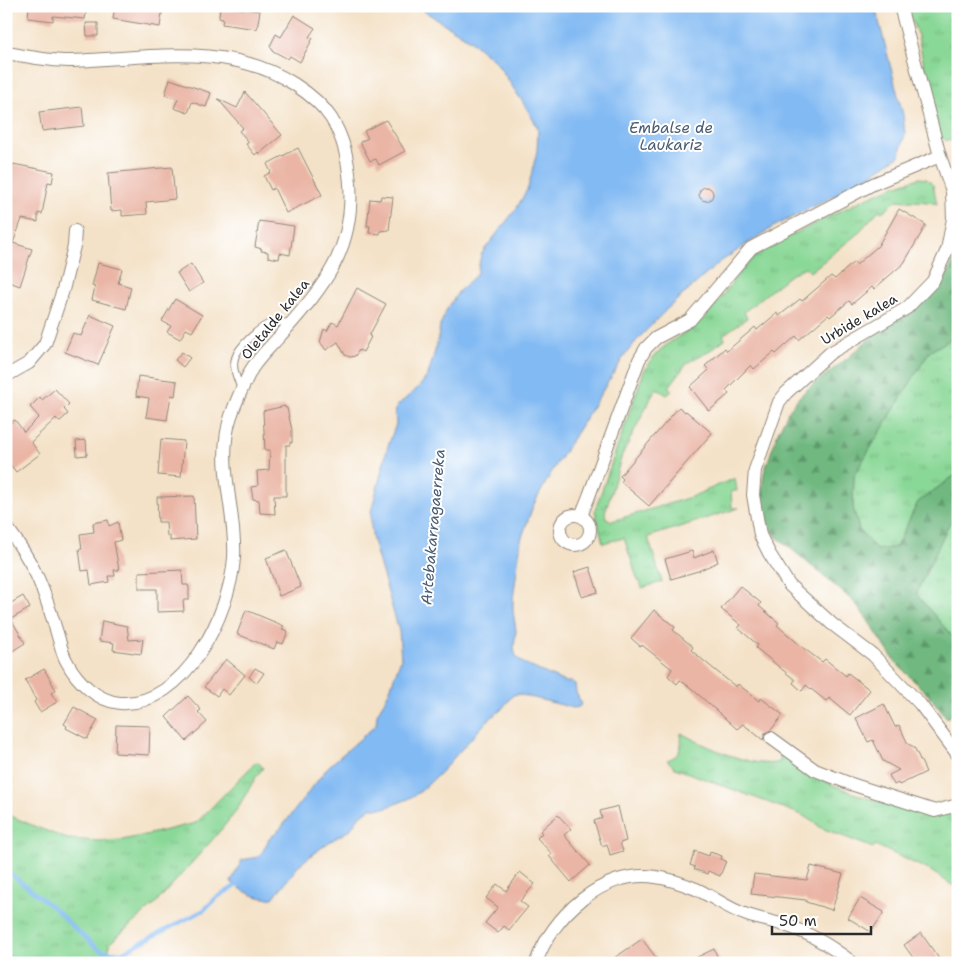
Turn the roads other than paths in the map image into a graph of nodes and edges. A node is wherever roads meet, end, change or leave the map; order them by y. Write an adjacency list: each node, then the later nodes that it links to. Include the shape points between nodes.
1 (900, 6): 3 (street, Urbide kalea)
2 (6, 54): 5 (street, Oletalde kalea, via 66,61 193,55 234,59 278,74 309,94 330,118 347,155 351,203 344,242 335,265 310,303)
3 (940, 156): 8 (street, via 873,184 751,248 690,320 656,338 646,348); 11 (street, Urbide kalea, via 952,191 953,219 936,276 907,308 830,353 778,402 755,470 753,495 760,535 790,585 832,624 873,655 920,704)
4 (75, 231): 6 (street, via 63,290 46,344 29,363)
5 (292, 322): 7 (street, Oletalde kalea, via 252,368); 7 (lane, via 263,326 238,352 235,373)
6 (6, 376)
7 (242, 392): 9 (street, Oletalde kalea, via 231,416 226,444 226,486 234,559 227,596 191,667 163,691 132,703 116,703 92,692 78,679 66,661 35,572)
8 (581, 516)
9 (6, 526)
10 (772, 738): 12 (street, via 815,770 851,784 935,811)
11 (958, 755)
12 (958, 805)
13 (536, 963): 14 (street, via 548,934 568,911 588,895 615,881 656,876 697,890 747,915 786,925 830,946)
14 (853, 963)

